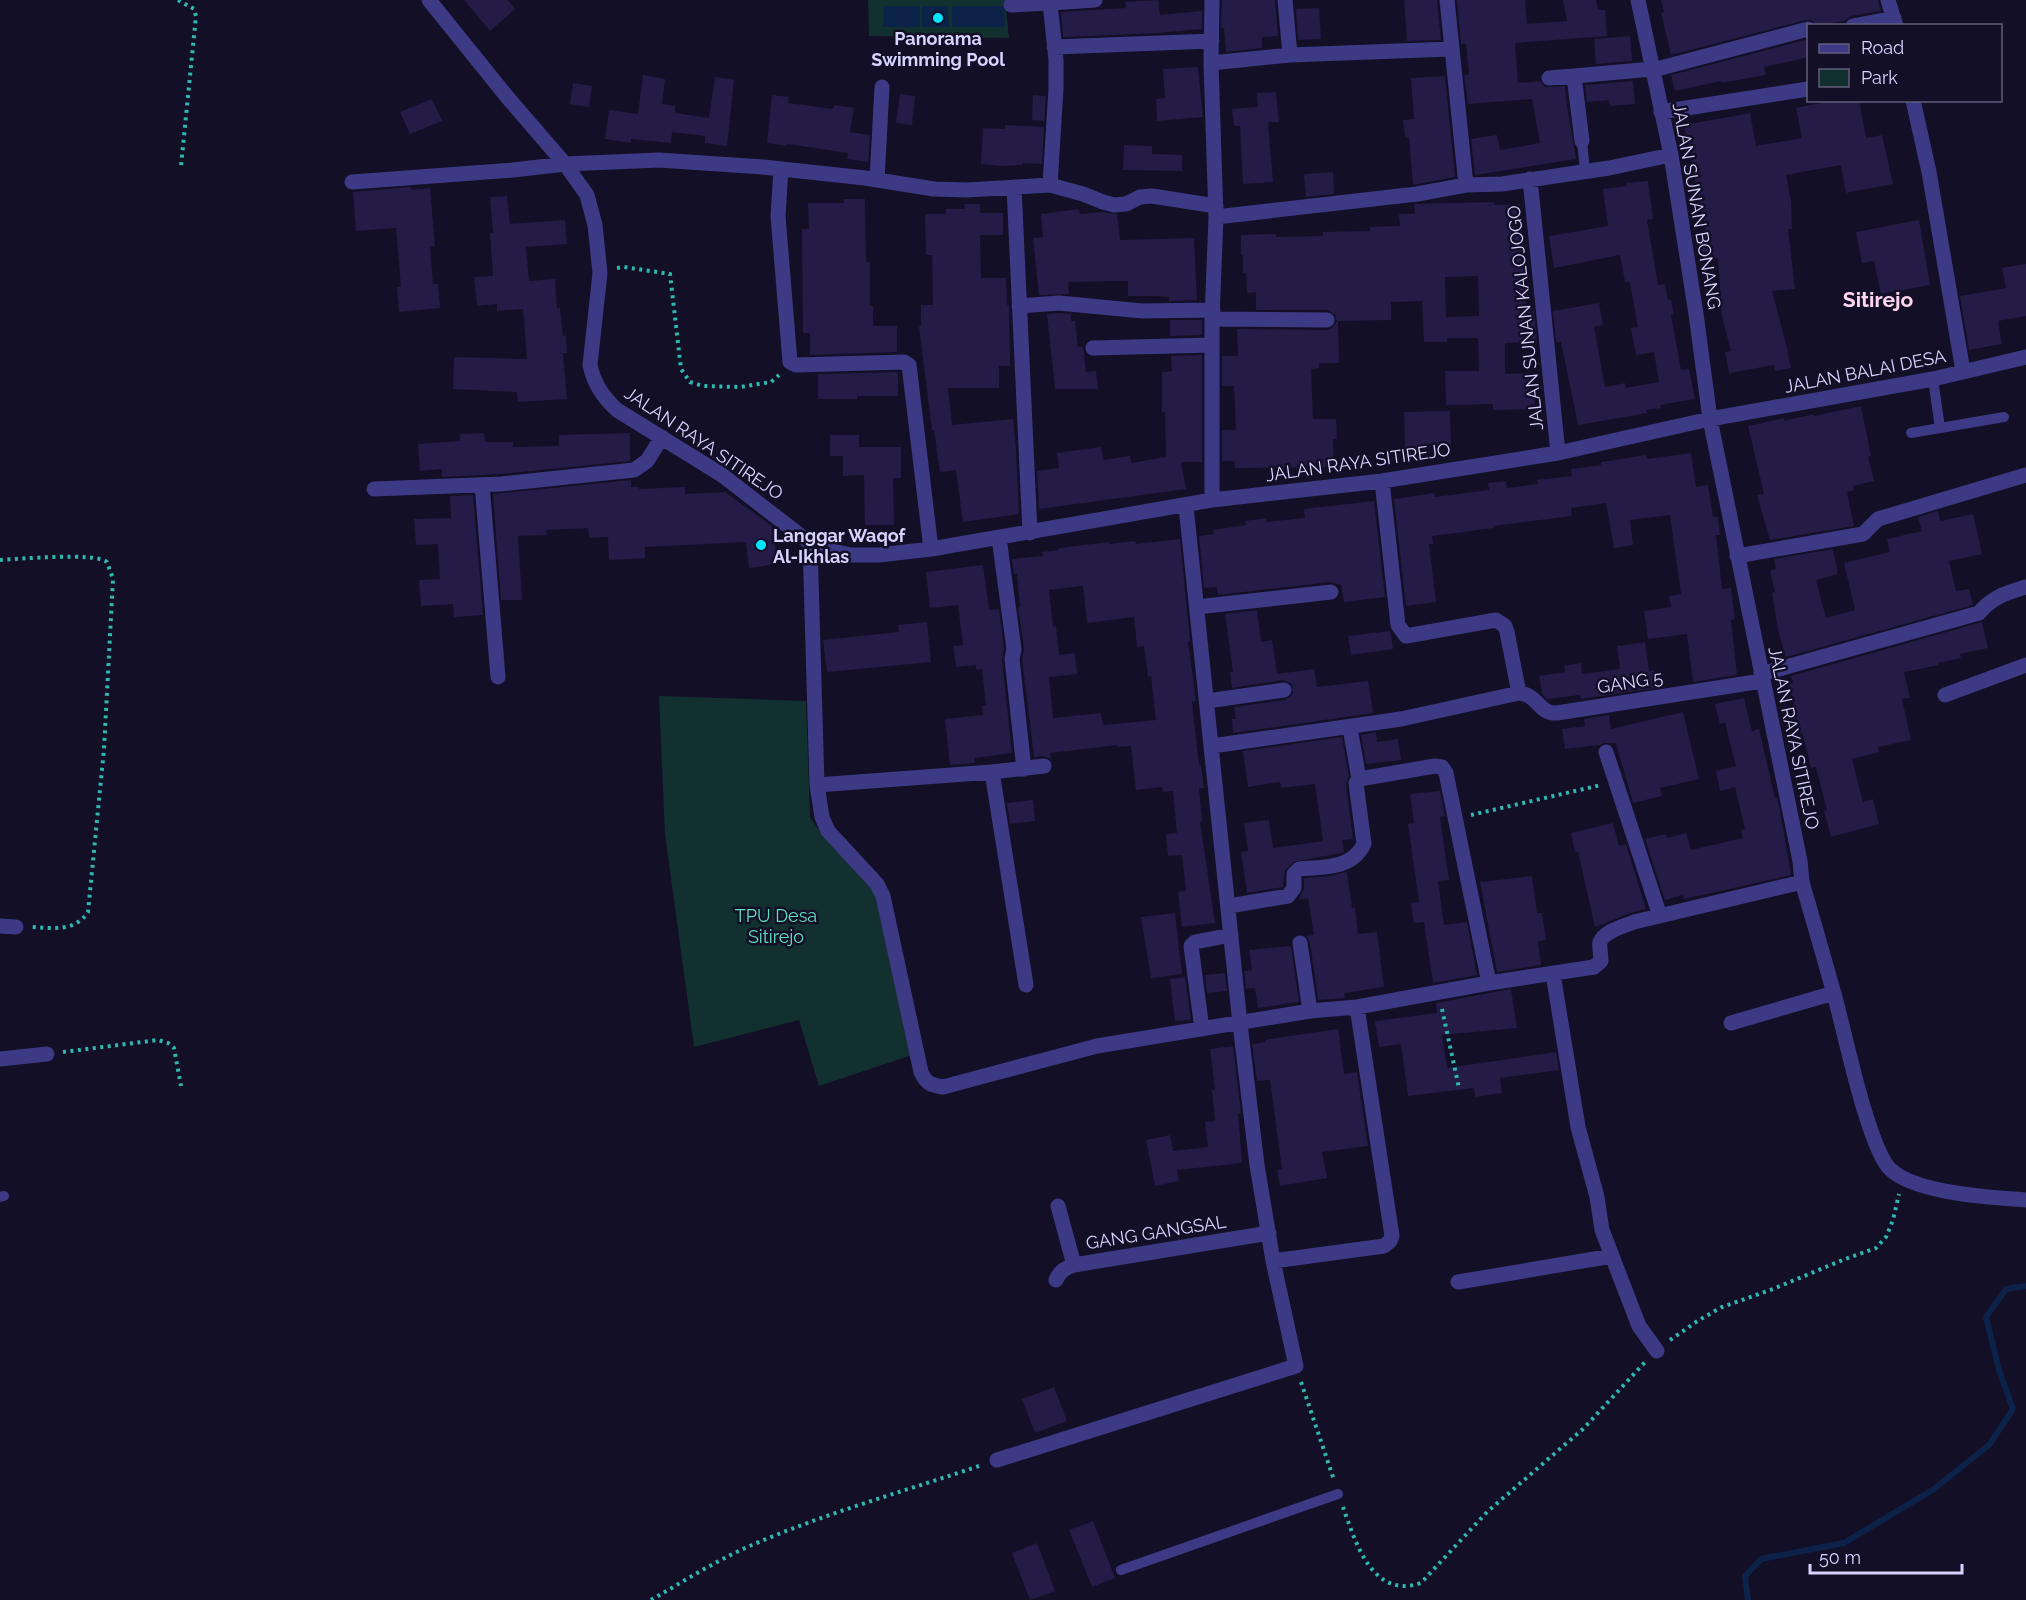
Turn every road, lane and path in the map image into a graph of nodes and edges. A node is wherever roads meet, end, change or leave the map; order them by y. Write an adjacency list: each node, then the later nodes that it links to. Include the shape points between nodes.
1 (178, 0): 29 (path, via 194,9 196,16)
2 (429, 0): 28 (street, JALAN RAYA SITIREJO)
3 (1095, 0): 9 (street)
4 (1212, 0): 14 (street)
5 (1286, 0): 17 (street)
6 (1447, 0): 16 (street)
7 (1638, 0): 19 (street, JALAN SUNAN BONANG)
8 (1888, 0): 11 (street)
9 (1050, 3): 10 (street); 15 (street)
10 (1011, 5)
11 (1895, 22): 12 (street)
12 (1874, 24)
13 (1807, 30): 19 (street)
14 (1212, 41): 15 (street); 18 (street)
15 (1054, 47): 35 (street, via 1055,121)
16 (1452, 49): 17 (street); 36 (street)
17 (1290, 55): 18 (street)
18 (1211, 63): 38 (street)
19 (1652, 69): 20 (street); 25 (street, JALAN SUNAN BONANG)
20 (1574, 76): 21 (street); 26 (street)
21 (1549, 78)
22 (882, 87): 33 (street)
23 (1807, 89): 25 (street)
24 (1913, 102): 47 (street)
25 (1661, 112): 27 (street, JALAN SUNAN BONANG)
26 (1582, 141): 31 (lane)
27 (1671, 155): 31 (street); 50 (street, JALAN SUNAN BONANG)
28 (565, 164): 30 (street, via 658,160); 34 (street); 39 (street, JALAN RAYA SITIREJO, via 587,195)
29 (181, 166)
30 (781, 169): 33 (street); 46 (street, via 778,216)
31 (1585, 171): 32 (street)
32 (1530, 179): 36 (street); 54 (street, JALAN SUNAN KALOJOGO)
33 (877, 180): 37 (street, via 956,190)
34 (352, 182)
35 (1050, 185): 37 (street); 38 (street, via 1114,205 1152,196)
36 (1466, 185): 38 (street, via 1418,194)
37 (1014, 186): 40 (street)
38 (1216, 211): 41 (street)
39 (600, 273): 46 (path, via 624,267 670,274 681,369 690,382 740,387 771,382); 53 (street, JALAN RAYA SITIREJO, via 590,365 593,378 617,410)
40 (1019, 306): 41 (street, via 1059,303); 61 (street)
41 (1213, 314): 42 (street); 43 (street)
42 (1327, 320)
43 (1212, 345): 44 (street); 59 (street)
44 (1093, 348)
45 (2026, 357): 47 (street, JALAN BALAI DESA)
46 (791, 364): 64 (street, via 909,365)
47 (1963, 371): 48 (street, JALAN BALAI DESA)
48 (1933, 379): 50 (street, JALAN BALAI DESA); 51 (lane)
49 (2004, 417): 51 (lane)
50 (1710, 419): 54 (street, JALAN RAYA SITIREJO); 65 (street, JALAN RAYA SITIREJO)
51 (1940, 428): 52 (lane)
52 (1911, 433)
53 (662, 437): 57 (street, via 647,461 634,470); 63 (street, JALAN RAYA SITIREJO, via 722,476)
54 (1558, 453): 56 (street, JALAN RAYA SITIREJO)
55 (2026, 475): 65 (street, via 1878,519 1863,534)
56 (1382, 481): 59 (street, JALAN RAYA SITIREJO); 74 (street, via 1401,631 1406,636 1501,622 1508,632)
57 (482, 485): 58 (street); 71 (street)
58 (374, 489)
59 (1212, 500): 60 (street, JALAN RAYA SITIREJO)
60 (1186, 506): 61 (street, JALAN RAYA SITIREJO); 69 (street)
61 (1030, 533): 62 (street, JALAN RAYA SITIREJO)
62 (999, 537): 64 (street, JALAN RAYA SITIREJO); 81 (street)
63 (810, 543): 64 (street, JALAN RAYA SITIREJO, via 851,555); 85 (street)
64 (931, 549)
65 (1737, 556): 72 (street, JALAN RAYA SITIREJO)
66 (0, 560): 91 (path, via 100,559 110,566 113,579 104,749 88,912 68,928)
67 (2026, 587): 72 (street, GANG 5, via 1990,600 1978,613)
68 (1331, 592): 69 (street)
69 (1197, 607): 76 (street)
70 (2026, 665): 75 (street)
71 (498, 677)
72 (1762, 678): 74 (street, GANG 5, via 1557,713 1544,711 1533,698); 87 (street, JALAN RAYA SITIREJO)
73 (1284, 690): 76 (street)
74 (1516, 694): 77 (street)
75 (1945, 694)
76 (1207, 701): 78 (street)
77 (1350, 728): 78 (street); 83 (street)
78 (1212, 746): 88 (street)
79 (1606, 752): 84 (street)
80 (1044, 766): 81 (street)
81 (1024, 769): 82 (street)
82 (992, 772): 85 (street); 96 (street)
83 (1359, 778): 86 (street, via 1442,767); 88 (street, via 1356,783 1364,844 1356,857 1344,864 1299,869 1288,896)
84 (1616, 782): 86 (path); 89 (street)
85 (817, 785): 103 (street, via 828,831 877,884 883,896 925,1082 943,1087 1097,1046)
86 (1456, 818): 95 (street)
87 (1802, 882): 89 (street); 98 (street, JALAN RAYA SITIREJO)
88 (1229, 906): 92 (street)
89 (1660, 916): 94 (street, via 1606,935 1600,943 1601,961 1594,967)
90 (0, 926): 91 (street)
91 (16, 927)
92 (1231, 935): 102 (street); 103 (street, via 1191,946)
93 (1300, 943): 100 (street)
94 (1553, 974): 95 (street); 112 (street, via 1578,1127 1602,1230)
95 (1489, 983): 97 (street)
96 (1026, 985)
97 (1439, 992): 99 (street); 107 (path)
98 (1833, 993): 101 (street); 108 (street, JALAN RAYA SITIREJO, via 1875,1140 1890,1168)
99 (1357, 1007): 100 (street); 113 (street, via 1392,1236 1384,1246)
100 (1311, 1011): 102 (street)
101 (1731, 1023)
102 (1240, 1024): 103 (street); 111 (street)
103 (1202, 1029)
104 (47, 1054): 105 (street); 106 (path, via 168,1042 174,1048)
105 (0, 1059)
106 (181, 1086)
107 (1459, 1088)
108 (1900, 1175): 109 (street, via 1947,1192); 117 (path, via 1893,1220 1876,1248 1722,1307)
109 (2026, 1200)
110 (1058, 1206): 114 (street)
111 (1269, 1233): 113 (street); 114 (street, GANG GANGSAL)
112 (1612, 1256): 116 (street); 117 (street, via 1640,1326)
113 (1273, 1261): 118 (street)
114 (1074, 1264): 115 (street, GANG GANGSAL, via 1059,1273)
115 (1056, 1280)
116 (1458, 1282)
117 (1657, 1351): 120 (path, via 1590,1422 1487,1512 1412,1588 1396,1590 1383,1584 1369,1569)
118 (1296, 1366): 119 (street); 120 (path)
119 (997, 1460): 122 (path, via 827,1516 751,1546)
120 (1338, 1494): 121 (lane)
121 (1121, 1570)
122 (651, 1600)

